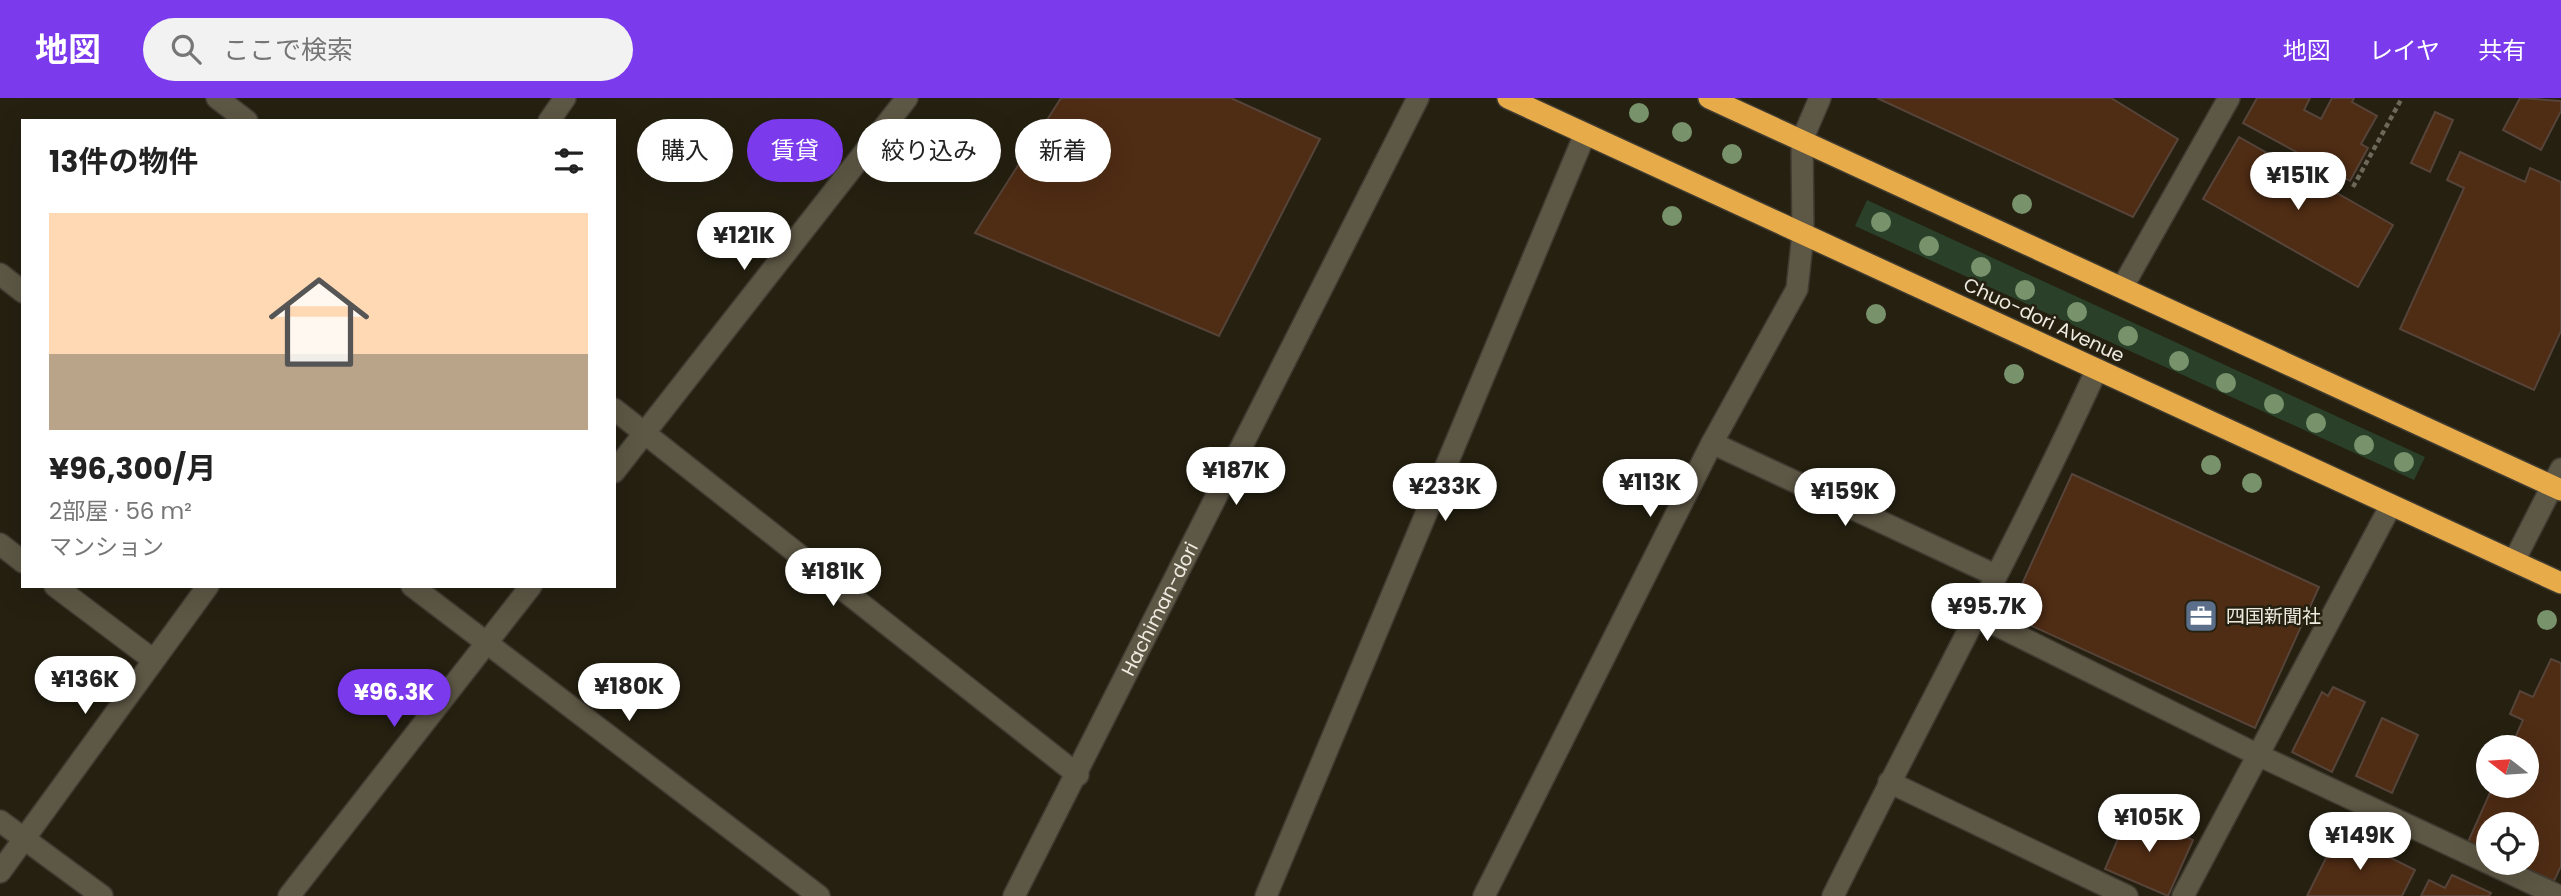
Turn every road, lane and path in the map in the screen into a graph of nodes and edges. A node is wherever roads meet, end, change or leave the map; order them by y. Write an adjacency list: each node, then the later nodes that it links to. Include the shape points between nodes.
1 (218, 98): 10 (street)
2 (565, 98): 11 (street)
3 (907, 98): 21 (street)
4 (1418, 98): 39 (street, Hachiman-dori)
5 (1508, 98): 12 (highway, Chuo-dori Avenue)
6 (1709, 98): 13 (highway)
7 (1820, 98): 13 (street)
8 (2229, 98): 17 (street)
9 (2402, 98): 14 (path)
10 (244, 119)
11 (550, 119)
12 (1585, 134): 15 (highway, Chuo-dori Avenue); 48 (street)
13 (1802, 140): 15 (street); 17 (highway)
14 (2353, 187)
15 (1803, 234): 19 (highway, Chuo-dori Avenue); 22 (street, via 1797,289)
16 (0, 274): 18 (street)
17 (2123, 286): 24 (highway)
18 (21, 290)
19 (2097, 369): 25 (highway, Chuo-dori Avenue); 29 (street)
20 (616, 411): 21 (street)
21 (645, 433): 23 (street); 39 (street)
22 (1712, 443): 29 (street); 49 (street)
23 (616, 469)
24 (2558, 481): 28 (street)
25 (2391, 505): 28 (highway, Chuo-dori Avenue); 38 (street)
26 (0, 544): 27 (street)
27 (21, 560)
28 (2514, 561): 30 (highway, Chuo-dori Avenue)
29 (1995, 575): 35 (street)
30 (2561, 583)
31 (58, 588): 37 (street)
32 (206, 588): 37 (street)
33 (415, 588): 36 (street)
34 (530, 588): 36 (street)
35 (1978, 616): 38 (street); 40 (street)
36 (489, 643): 45 (street); 46 (street)
37 (152, 659): 42 (street)
38 (2258, 755): 52 (street); 53 (street)
39 (1078, 775): 47 (street, Hachiman-dori)
40 (1889, 782): 50 (street); 51 (street)
41 (0, 821): 42 (street)
42 (23, 838): 43 (street); 44 (street)
43 (0, 872)
44 (102, 896)
45 (289, 896)
46 (819, 896)
47 (1014, 896)
48 (1266, 896)
49 (1485, 896)
50 (1833, 896)
51 (2127, 896)
52 (2183, 896)
53 (2558, 896)

